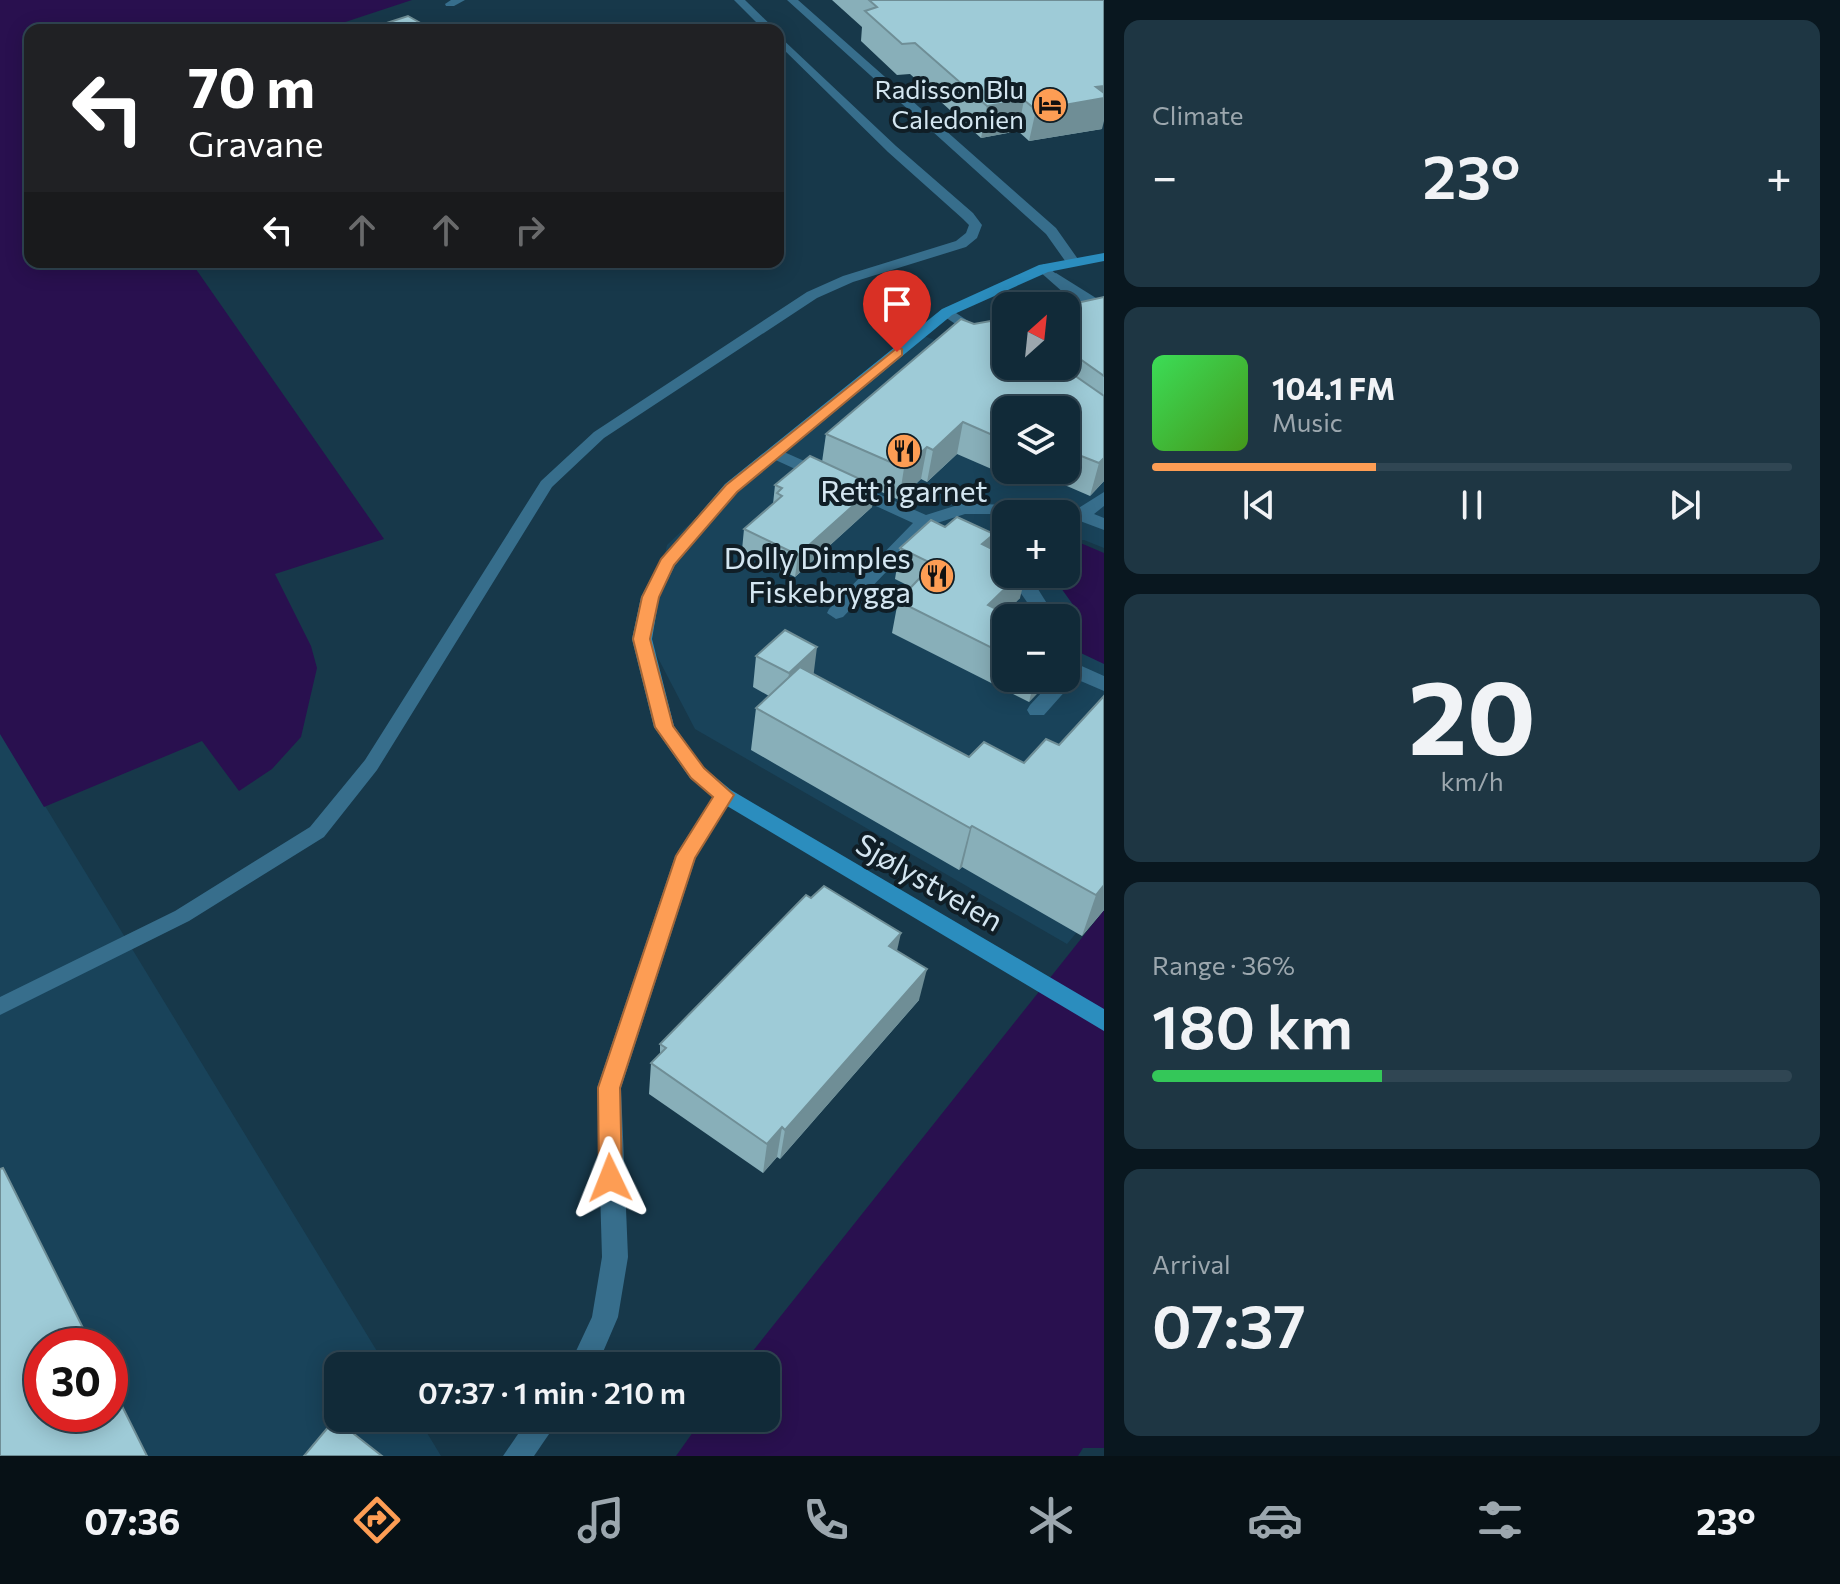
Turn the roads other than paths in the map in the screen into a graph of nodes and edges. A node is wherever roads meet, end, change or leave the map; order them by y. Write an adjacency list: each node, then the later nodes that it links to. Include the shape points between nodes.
1 (739, 0): 3 (lane)
2 (792, 0): 6 (lane, via 1051,231)
3 (764, 24)
4 (784, 44): 25 (lane, via 968,216 976,225 972,235 961,244 812,295 599,435 546,484 371,765 317,832 182,916)
5 (1104, 257): 6 (street, Sjølystveien)
6 (1073, 262): 7 (street, Sjølystveien)
7 (1044, 268): 8 (lane); 9 (street, Sjølystveien); 10 (street)
8 (1104, 309)
9 (947, 312): 11 (street); 12 (street, Sjølystveien)
10 (1104, 321)
11 (992, 343)
12 (775, 453): 17 (street); 24 (street, Sjølystveien, via 731,488 667,563 650,597 642,639 664,727 697,773)
13 (1104, 497): 15 (street)
14 (992, 510): 17 (street, via 964,508)
15 (1080, 512)
16 (1080, 518): 18 (street)
17 (925, 521): 19 (street)
18 (1104, 524)
19 (836, 613)
20 (1080, 673): 21 (street)
21 (1104, 684)
22 (1051, 692): 23 (street)
23 (1037, 710)
24 (724, 795): 26 (street, Sjølystveien); 27 (street, via 686,856 609,1088 615,1257 605,1317)
25 (0, 1007)
26 (1104, 1021)
27 (589, 1352)
28 (535, 1432): 29 (street)
29 (517, 1456)

